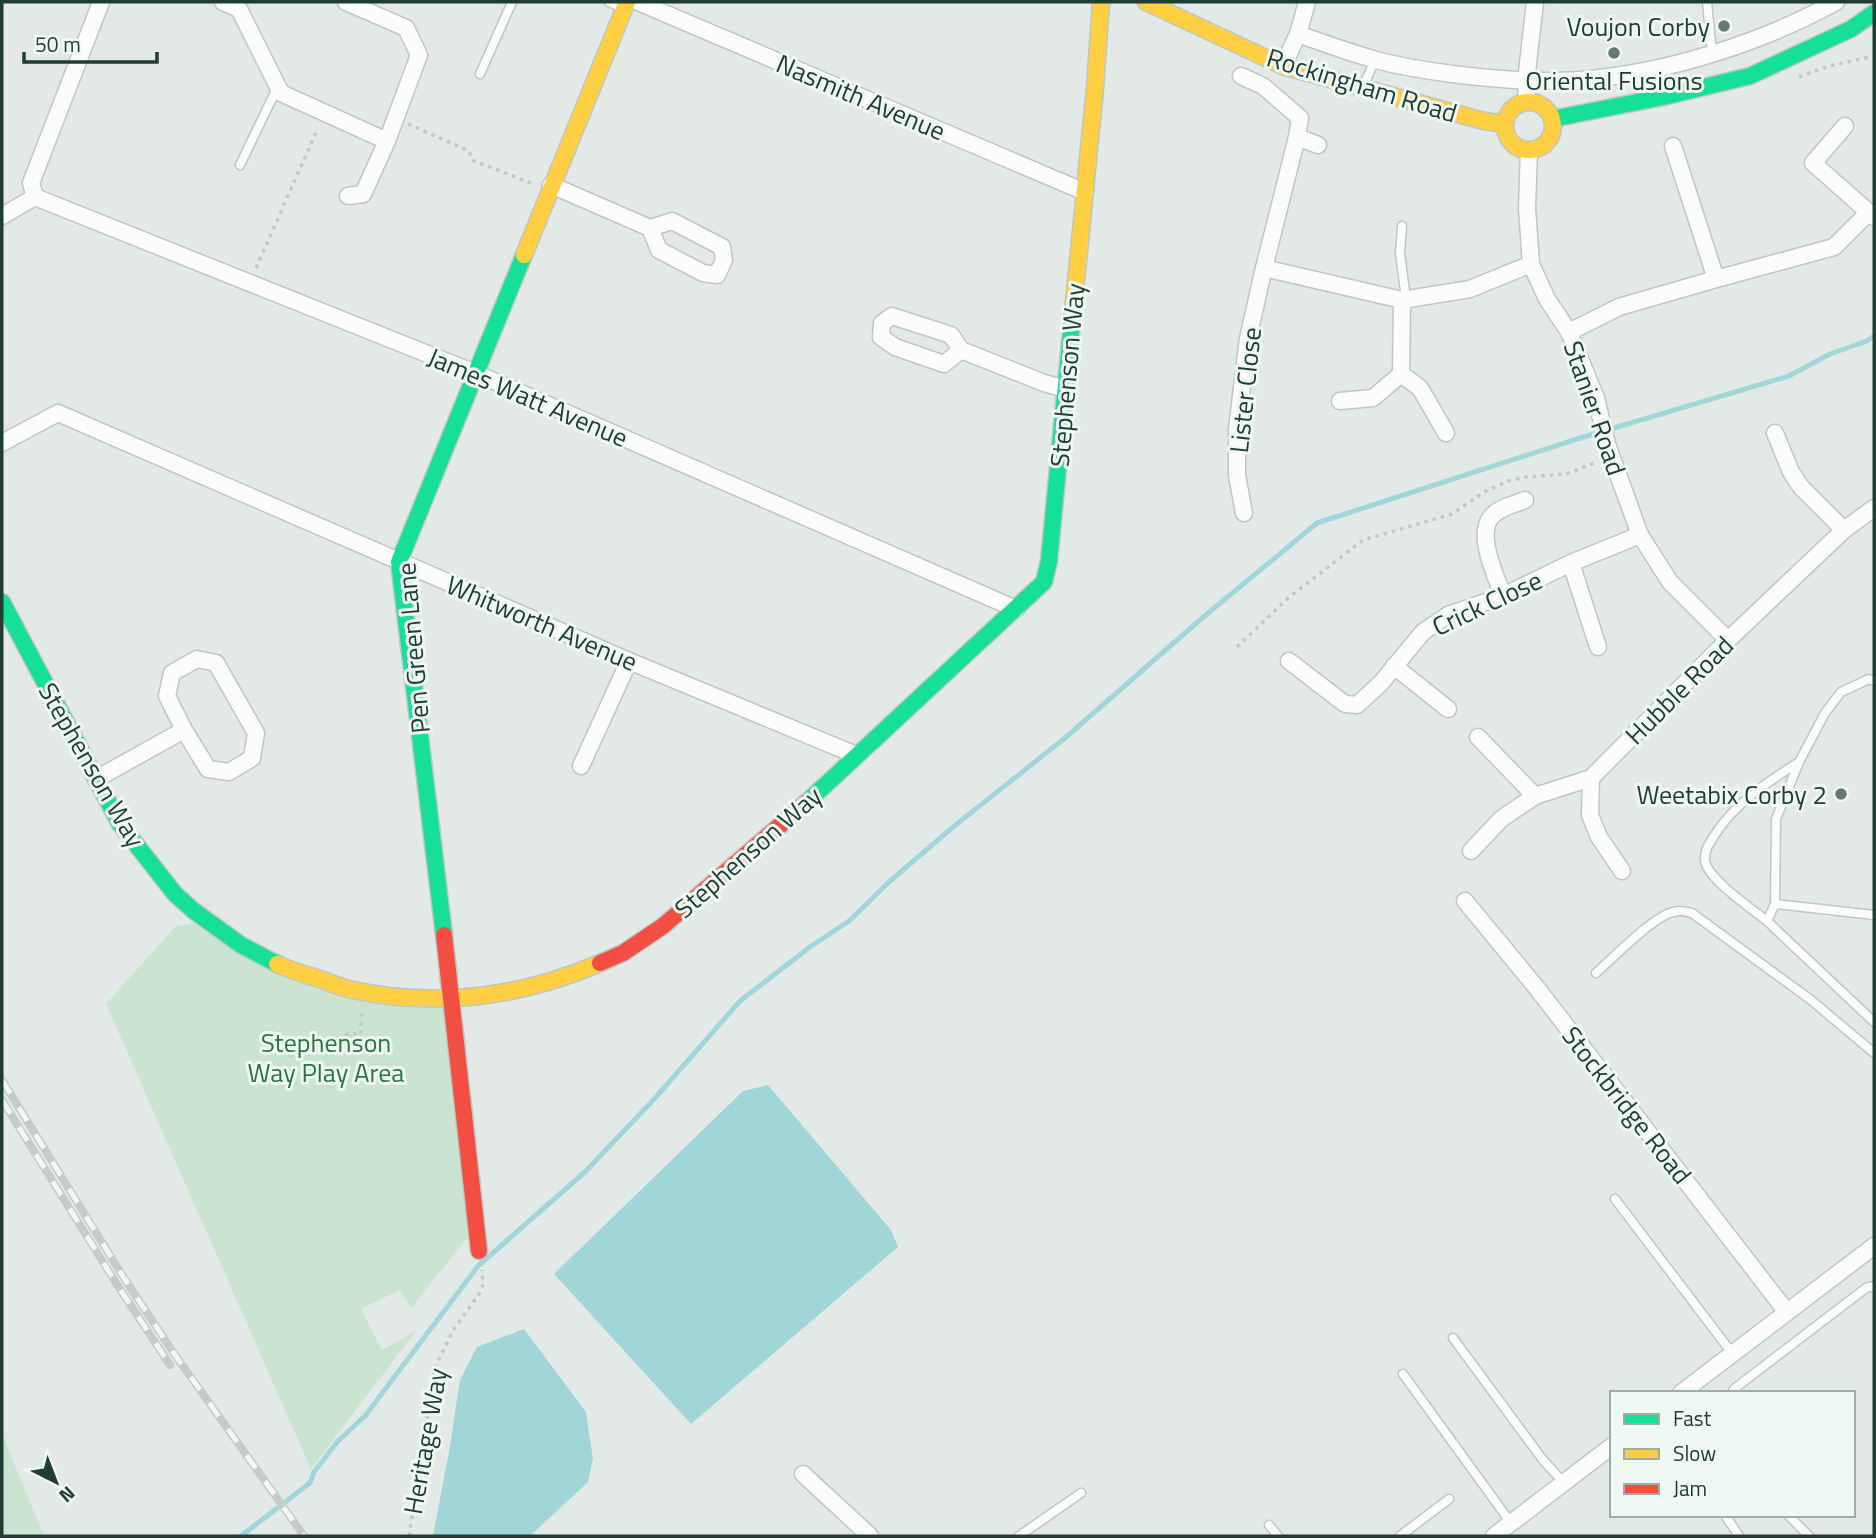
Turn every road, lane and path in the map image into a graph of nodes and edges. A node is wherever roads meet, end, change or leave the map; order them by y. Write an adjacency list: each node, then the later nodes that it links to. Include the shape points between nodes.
1 (101, 2): 37 (street, via 31,183)
2 (223, 2): 21 (street, via 239,9)
3 (512, 2): 17 (lane)
4 (1101, 2): 36 (street, Stephenson Way)
5 (1146, 2): 16 (street, Rockingham Road)
6 (1307, 2): 13 (street)
7 (1535, 2): 19 (street)
8 (1707, 2): 14 (lane)
9 (1836, 2): 14 (street, via 1757,39)
10 (624, 3): 35 (street, Pen Green Lane); 36 (street, Nasmith Avenue)
11 (356, 4): 30 (street, via 406,28 419,55)
12 (1874, 13): 20 (street, via 1851,29 1750,76)
13 (1298, 34): 15 (street); 16 (street)
14 (1712, 53): 19 (street, via 1619,74); 20 (street)
15 (1375, 60): 19 (street, via 1421,70); 22 (lane)
16 (1283, 66): 22 (street, Rockingham Road)
17 (480, 74)
18 (1241, 76): 29 (street, via 1263,86 1300,118)
19 (1526, 81): 23 (street)
20 (1720, 83): 25 (street)
21 (278, 86): 24 (street, via 281,93); 34 (lane)
22 (1363, 87): 27 (street, Rockingham Road)
23 (1527, 102): 25 (street, via 1544,107); 27 (street, via 1512,109)
24 (325, 113): 30 (street); 44 (path)
25 (1552, 119): 33 (street, via 1548,141)
26 (408, 124): 35 (path, via 469,151 472,160)
27 (1505, 124): 33 (street, via 1512,144)
28 (1844, 126): 39 (street, via 1813,163)
29 (1297, 137): 31 (street); 45 (street, Lister Close)
30 (387, 141): 38 (street, via 363,194)
31 (1318, 145)
32 (1673, 146): 46 (street)
33 (1530, 150): 43 (street, Stanier Road, via 1527,208)
34 (240, 164)
35 (544, 185): 42 (street); 50 (street, Pen Green Lane)
36 (1085, 192): 52 (street, Stephenson Way)
37 (35, 197): 40 (street); 50 (street, James Watt Avenue)
38 (348, 197)
39 (1871, 215): 46 (street, via 1834,247)
40 (2, 216)
41 (1402, 226): 47 (lane)
42 (650, 228)
43 (1531, 264): 47 (street, via 1470,289); 48 (street, Stanier Road)
44 (256, 268)
45 (1264, 268): 47 (street); 60 (street, Lister Close, via 1248,338 1237,429 1237,475)
46 (1716, 279): 48 (street, via 1619,307)
47 (1404, 300): 51 (street)
48 (1569, 332): 57 (street, Stanier Road, via 1596,398)
49 (961, 350): 52 (street)
50 (475, 373): 63 (street, Pen Green Lane); 67 (street, James Watt Avenue)
51 (1401, 374): 53 (street, via 1373,398); 54 (street, via 1420,388)
52 (1065, 389): 67 (street, Stephenson Way, via 1049,561 1044,582)
53 (1340, 401)
54 (1446, 433)
55 (1775, 433): 61 (street, via 1801,487)
56 (2, 443): 63 (street, Whitworth Avenue, via 58,413)
57 (1609, 450): 62 (street, Stanier Road); 69 (path, via 1566,474 1508,481 1452,514 1363,540 1287,599)
58 (1525, 500): 65 (street, via 1492,516 1486,528 1486,544)
59 (1874, 508): 61 (street, Hubble Road)
60 (1244, 513)
61 (1844, 530): 68 (street, Hubble Road)
62 (1640, 535): 64 (street, Crick Close); 68 (street, Stanier Road, via 1671,582)
63 (399, 562): 71 (street, Whitworth Avenue); 91 (street, Pen Green Lane)
64 (1571, 564): 65 (street, Crick Close); 70 (street)
65 (1503, 596): 73 (street, Crick Close, via 1448,615 1423,632)
66 (2, 602): 82 (street, Stephenson Way)
67 (1016, 609): 78 (street, Stephenson Way)
68 (1728, 640): 81 (street, Hubble Road)
69 (1237, 647)
70 (1598, 648)
71 (629, 661): 78 (street, Whitworth Avenue); 80 (street)
72 (1289, 661): 73 (street, Crick Close, via 1345,704 1357,705)
73 (1394, 666): 75 (street)
74 (1874, 681): 79 (lane, via 1841,692)
75 (1448, 709)
76 (184, 730): 76 (street, via 167,696 172,673 197,659 216,663 256,733 251,758 229,772 208,769); 82 (street)
77 (1478, 737): 83 (street)
78 (856, 755): 91 (street, Stephenson Way, via 663,926 623,953 527,989 469,998)
79 (1799, 762): 87 (lane, via 1776,819); 89 (lane, via 1739,804 1706,848 1705,862 1711,874)
80 (581, 766)
81 (1591, 778): 83 (street, Hubble Road); 85 (street, via 1590,815)
82 (96, 779): 91 (street, Stephenson Way, via 120,824 175,894 241,945 281,966 352,990 429,1000)
83 (1535, 796): 84 (street, Hubble Road, via 1501,819)
84 (1471, 850)
85 (1622, 871)
86 (1465, 901): 103 (street, Stockbridge Road)
87 (1775, 904): 88 (lane); 89 (lane)
88 (1874, 915)
89 (1766, 921): 93 (lane)
90 (1596, 973): 96 (lane, via 1654,921 1668,913 1692,913 1811,1000)
91 (452, 996): 100 (street, Pen Green Lane)
92 (362, 1013): 94 (path)
93 (1874, 1022)
94 (360, 1034): 95 (path); 97 (path, via 348,1034)
95 (360, 1042)
96 (1874, 1053)
97 (289, 1056)
98 (1615, 1199): 105 (lane)
99 (1874, 1246): 103 (street)
100 (479, 1251)
101 (483, 1274): 118 (path, Heritage Way, via 479,1294 435,1367)
102 (1874, 1286): 108 (lane)
103 (1786, 1311): 105 (street)
104 (1453, 1338): 111 (lane)
105 (1732, 1353): 107 (street)
106 (1402, 1374): 117 (lane)
107 (1684, 1391)
108 (1733, 1391)
109 (1610, 1448): 111 (street)
110 (803, 1474): 119 (street)
111 (1564, 1483): 117 (street)
112 (1081, 1493): 120 (lane)
113 (1450, 1499): 122 (lane)
114 (1726, 1517): 123 (lane)
115 (1790, 1517): 124 (lane)
116 (1269, 1524): 121 (lane)
117 (1501, 1532)
118 (409, 1536)
119 (870, 1536)
120 (1019, 1536)
121 (1278, 1536)
122 (1400, 1536)
123 (1739, 1536)
124 (1809, 1536)

